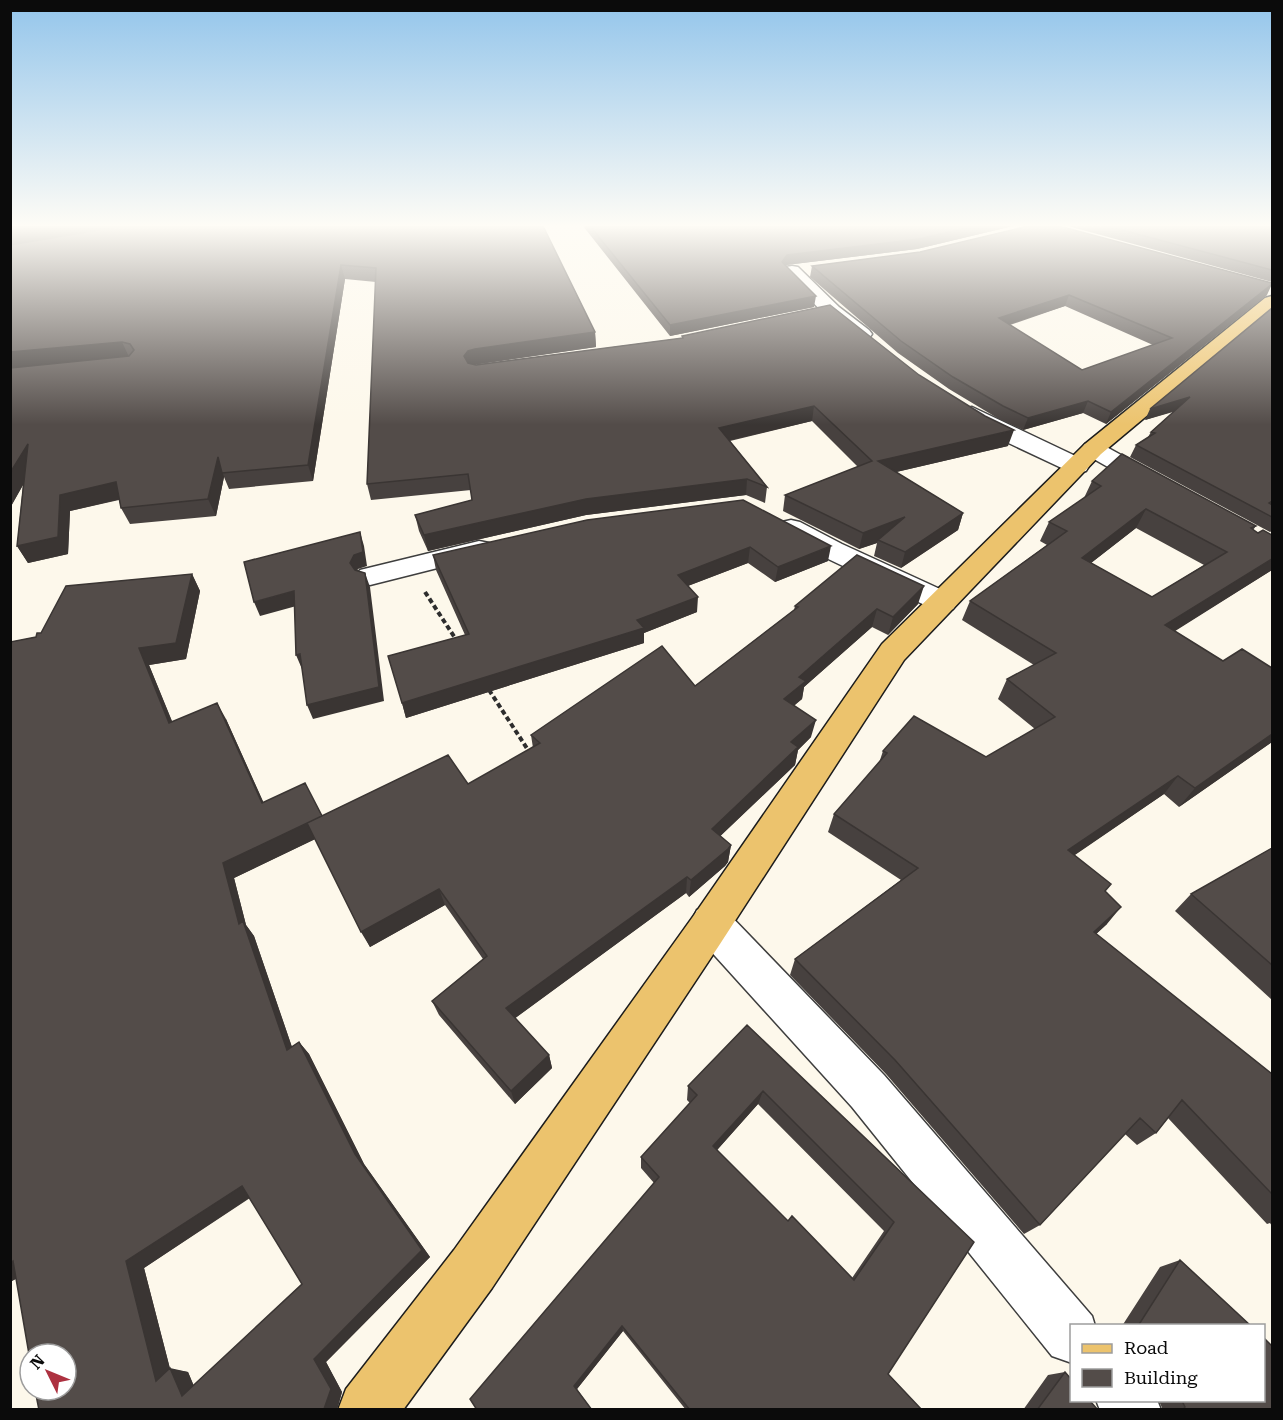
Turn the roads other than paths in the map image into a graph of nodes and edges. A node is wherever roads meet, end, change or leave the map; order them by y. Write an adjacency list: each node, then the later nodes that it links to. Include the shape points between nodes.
1 (813, 292): 3 (street)
2 (1269, 292): 7 (main road)
3 (832, 311): 4 (street); 5 (street)
4 (809, 316)
5 (878, 347)
6 (952, 401): 7 (street, via 989,425)
7 (1085, 458): 8 (street); 12 (main road)
8 (1173, 492)
9 (767, 514): 12 (street, via 832,550)
10 (498, 544): 11 (street)
11 (370, 576)
12 (943, 602): 13 (main road, via 893,652)
13 (711, 923): 14 (street, via 868,1091); 15 (main road, via 472,1269)
14 (1070, 1335)
15 (367, 1410)

